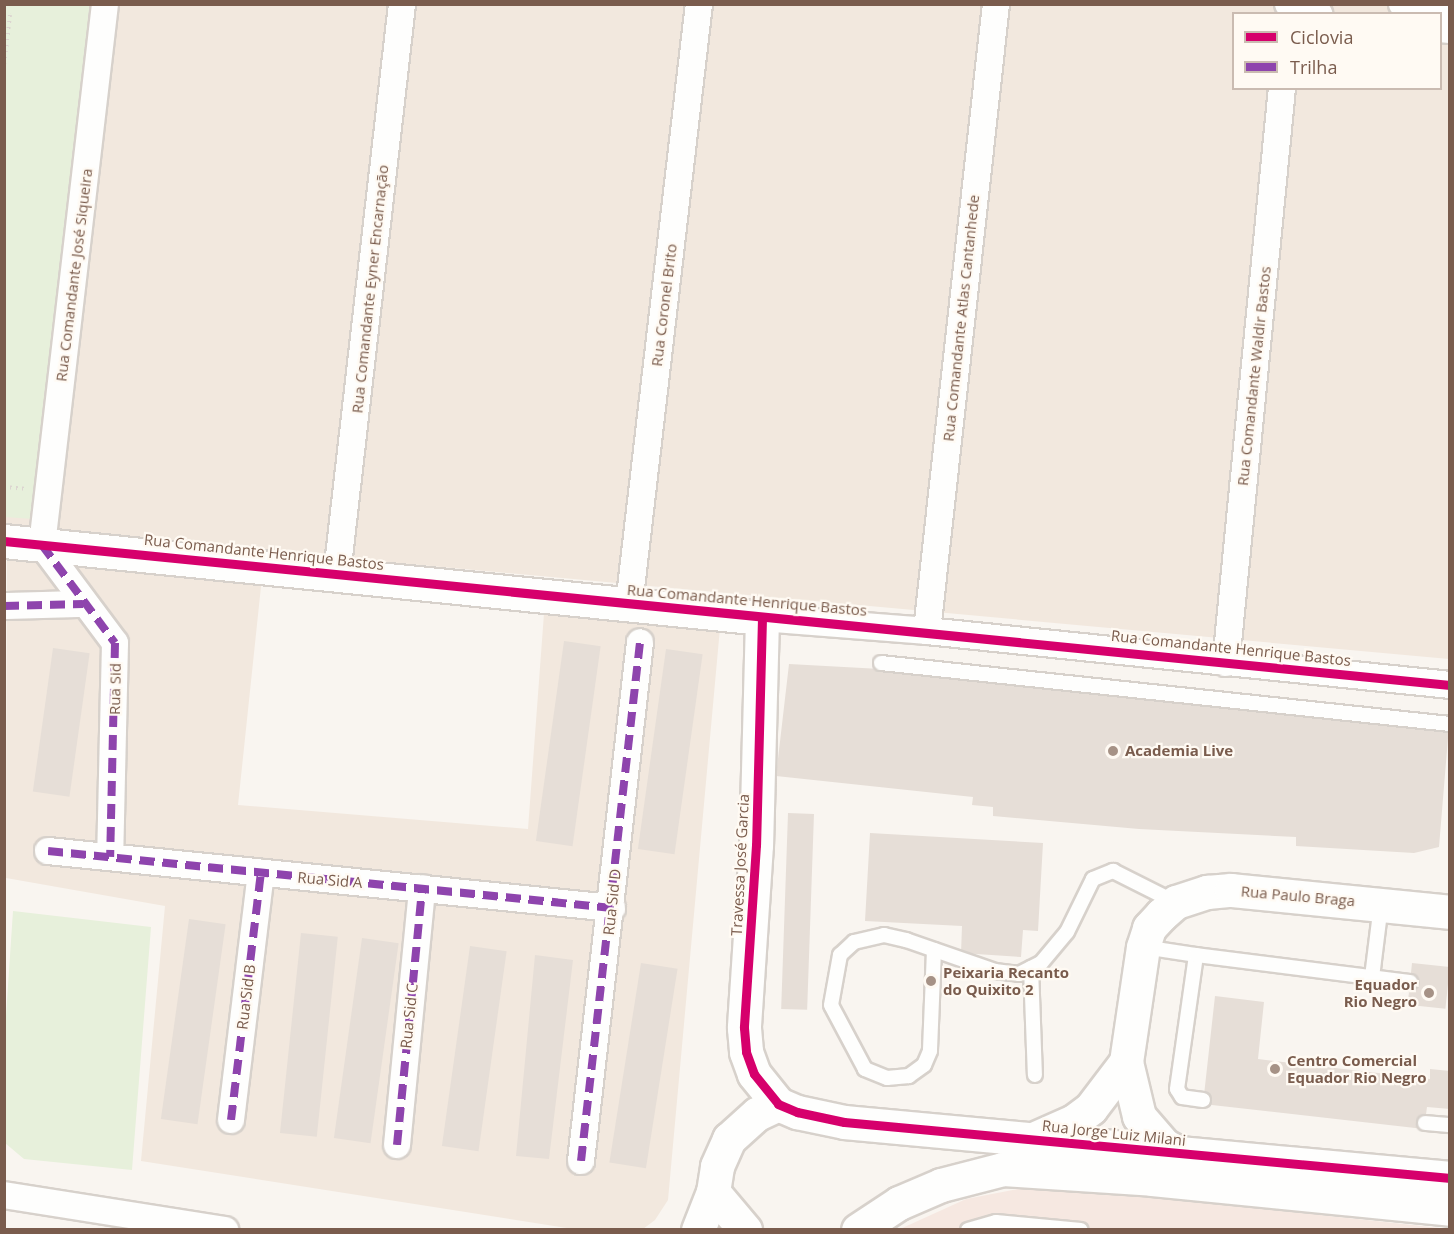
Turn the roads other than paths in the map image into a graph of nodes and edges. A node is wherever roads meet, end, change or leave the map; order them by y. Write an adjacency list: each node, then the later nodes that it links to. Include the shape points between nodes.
1 (105, 4): 11 (street, Rua Comandante José Siqueira)
2 (402, 4): 12 (street, Rua Comandante Eyner Encarnação)
3 (699, 4): 14 (street, Rua Coronel Brito)
4 (996, 4): 17 (street, Rua Comandante Atlas Cantanhede)
5 (1402, 4): 7 (street)
6 (1290, 5): 8 (street)
7 (1449, 8)
8 (1313, 12)
9 (1282, 90): 20 (street, Rua Comandante Waldir Bastos)
10 (4, 541): 11 (street, Rua Comandante Henrique Bastos)
11 (42, 545): 12 (street, Rua Comandante Henrique Bastos); 13 (street, Rua Sid)
12 (338, 574): 14 (street, Rua Comandante Henrique Bastos)
13 (83, 604): 15 (street); 24 (street, Rua Sid, via 115,643)
14 (629, 604): 16 (street, Rua Comandante Henrique Bastos)
15 (4, 606)
16 (762, 618): 17 (street, Rua Comandante Henrique Bastos); 40 (street, Travessa José Garcia, via 756,845 744,1028 746,1052 754,1074)
17 (927, 631): 20 (street, Rua Comandante Henrique Bastos)
18 (640, 642): 29 (street, Rua Sid D)
19 (881, 663): 22 (lane)
20 (1226, 663): 21 (street, Rua Comandante Henrique Bastos)
21 (1449, 685)
22 (1449, 724)
23 (48, 850): 24 (street, Rua Sid A)
24 (110, 857): 25 (street, Rua Sid A)
25 (261, 873): 26 (street, Rua Sid A); 41 (street, Rua Sid B)
26 (422, 888): 29 (street, Rua Sid A); 45 (street, Rua Sid C)
27 (1176, 902): 28 (street, Rua Paulo Braga, via 1231,890); 31 (street, via 1149,928); 34 (lane, via 1113,871 1093,879 1067,932 1041,963)
28 (1381, 904): 30 (street, Rua Paulo Braga); 35 (lane)
29 (612, 908): 47 (street, Rua Sid D)
30 (1449, 912)
31 (1143, 947): 33 (lane); 37 (street)
32 (934, 950): 32 (lane, via 885,935 854,942 840,955 831,1005 865,1069 887,1078 909,1076 924,1065 930,1051); 34 (lane, via 995,971 1019,974)
33 (1196, 955): 35 (lane); 39 (lane, via 1177,1089 1182,1097)
34 (1031, 968): 38 (lane)
35 (1372, 977): 36 (lane)
36 (1410, 982)
37 (1126, 1062): 44 (street, via 1091,1108); 46 (street, via 1139,1116 1164,1145)
38 (1035, 1075)
39 (1203, 1100)
40 (778, 1104): 44 (street, Rua Jorge Luiz Milani, via 844,1122); 50 (street, via 757,1114 729,1139 717,1166)
41 (231, 1120)
42 (1425, 1123): 43 (lane)
43 (1449, 1125)
44 (1032, 1139): 46 (street, Rua Jorge Luiz Milani)
45 (397, 1145)
46 (1182, 1155): 48 (street, Rua Jorge Luiz Milani)
47 (581, 1161)
48 (1449, 1178)
49 (4, 1187): 52 (street)
50 (713, 1192): 55 (street); 56 (street)
51 (4, 1195): 52 (street)
52 (33, 1199): 54 (street)
53 (1449, 1209): 57 (street, via 1152,1179 1003,1169 941,1185 899,1203)
54 (225, 1230)
55 (698, 1230)
56 (745, 1230)
57 (858, 1230)
58 (968, 1230): 59 (lane, via 996,1222)
59 (1081, 1230)

